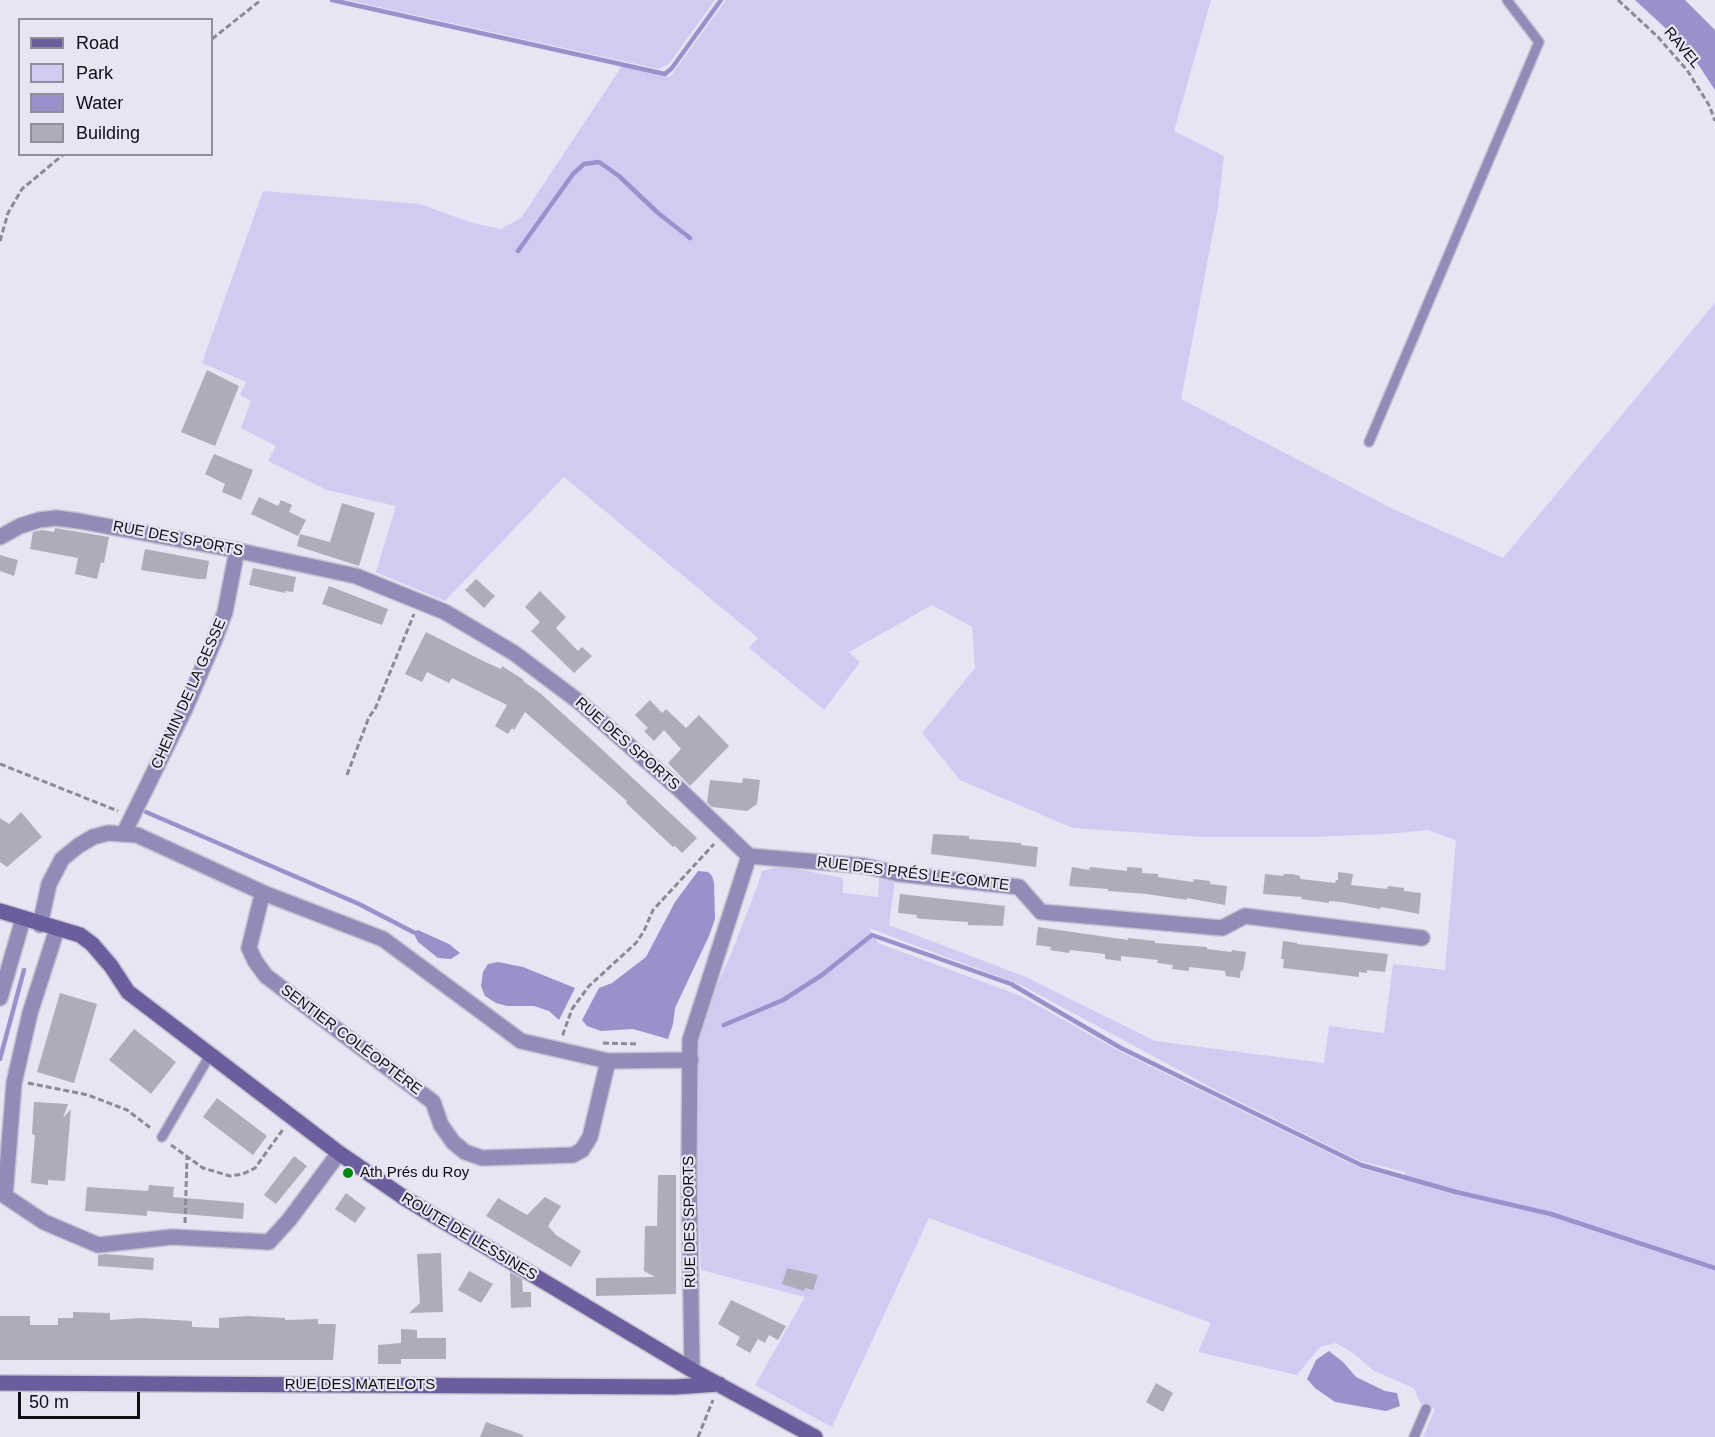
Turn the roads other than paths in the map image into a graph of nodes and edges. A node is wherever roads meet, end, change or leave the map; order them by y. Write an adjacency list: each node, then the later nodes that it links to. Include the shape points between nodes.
1 (1507, 0): 2 (lane, via 1539,42)
2 (1369, 442)
3 (0, 537): 4 (street, RUE DES SPORTS, via 20,526 56,518)
4 (237, 550): 5 (street, CHEMIN DE LA GESSE, via 225,612 215,639); 6 (street, RUE DES SPORTS, via 356,576 446,612 514,653 578,701)
5 (124, 833): 7 (street, via 154,842); 10 (street, via 108,832 93,837 62,860 49,884)
6 (748, 856): 12 (street, RUE DES PRÉS LE-COMTE, via 865,866 899,874 1019,887 1041,912 1222,928 1245,916); 15 (street, RUE DES SPORTS, via 690,1040)
7 (266, 894): 16 (street, via 383,939 521,1041); 16 (street, SENTIER COLÉOPTÈRE, via 261,899 249,948 266,976 434,1102 441,1125 465,1152 482,1158 573,1155 582,1150 590,1137)
8 (0, 911): 9 (main road, ROUTE DE LESSINES)
9 (23, 919): 10 (main road, ROUTE DE LESSINES); 13 (street)
10 (40, 925): 11 (main road, ROUTE DE LESSINES)
11 (57, 928): 14 (main road, ROUTE DE LESSINES, via 80,935 92,944 128,992); 19 (street, via 30,1013 15,1083)
12 (1422, 938)
13 (0, 998)
14 (210, 1055): 17 (lane); 18 (main road, ROUTE DE LESSINES)
15 (691, 1060): 16 (street); 20 (street, RUE DES SPORTS, via 688,1170)
16 (608, 1061)
17 (162, 1137)
18 (339, 1153): 19 (street, via 269,1242 172,1237 98,1245 44,1222); 20 (main road, ROUTE DE LESSINES, via 406,1199)
19 (3, 1196)
20 (692, 1370): 22 (main road, ROUTE DE LESSINES)
21 (0, 1383): 22 (main road, RUE DES MATELOTS)
22 (719, 1384): 24 (main road, ROUTE DE LESSINES)
23 (1426, 1409): 25 (lane)
24 (815, 1437)
25 (1414, 1437)

